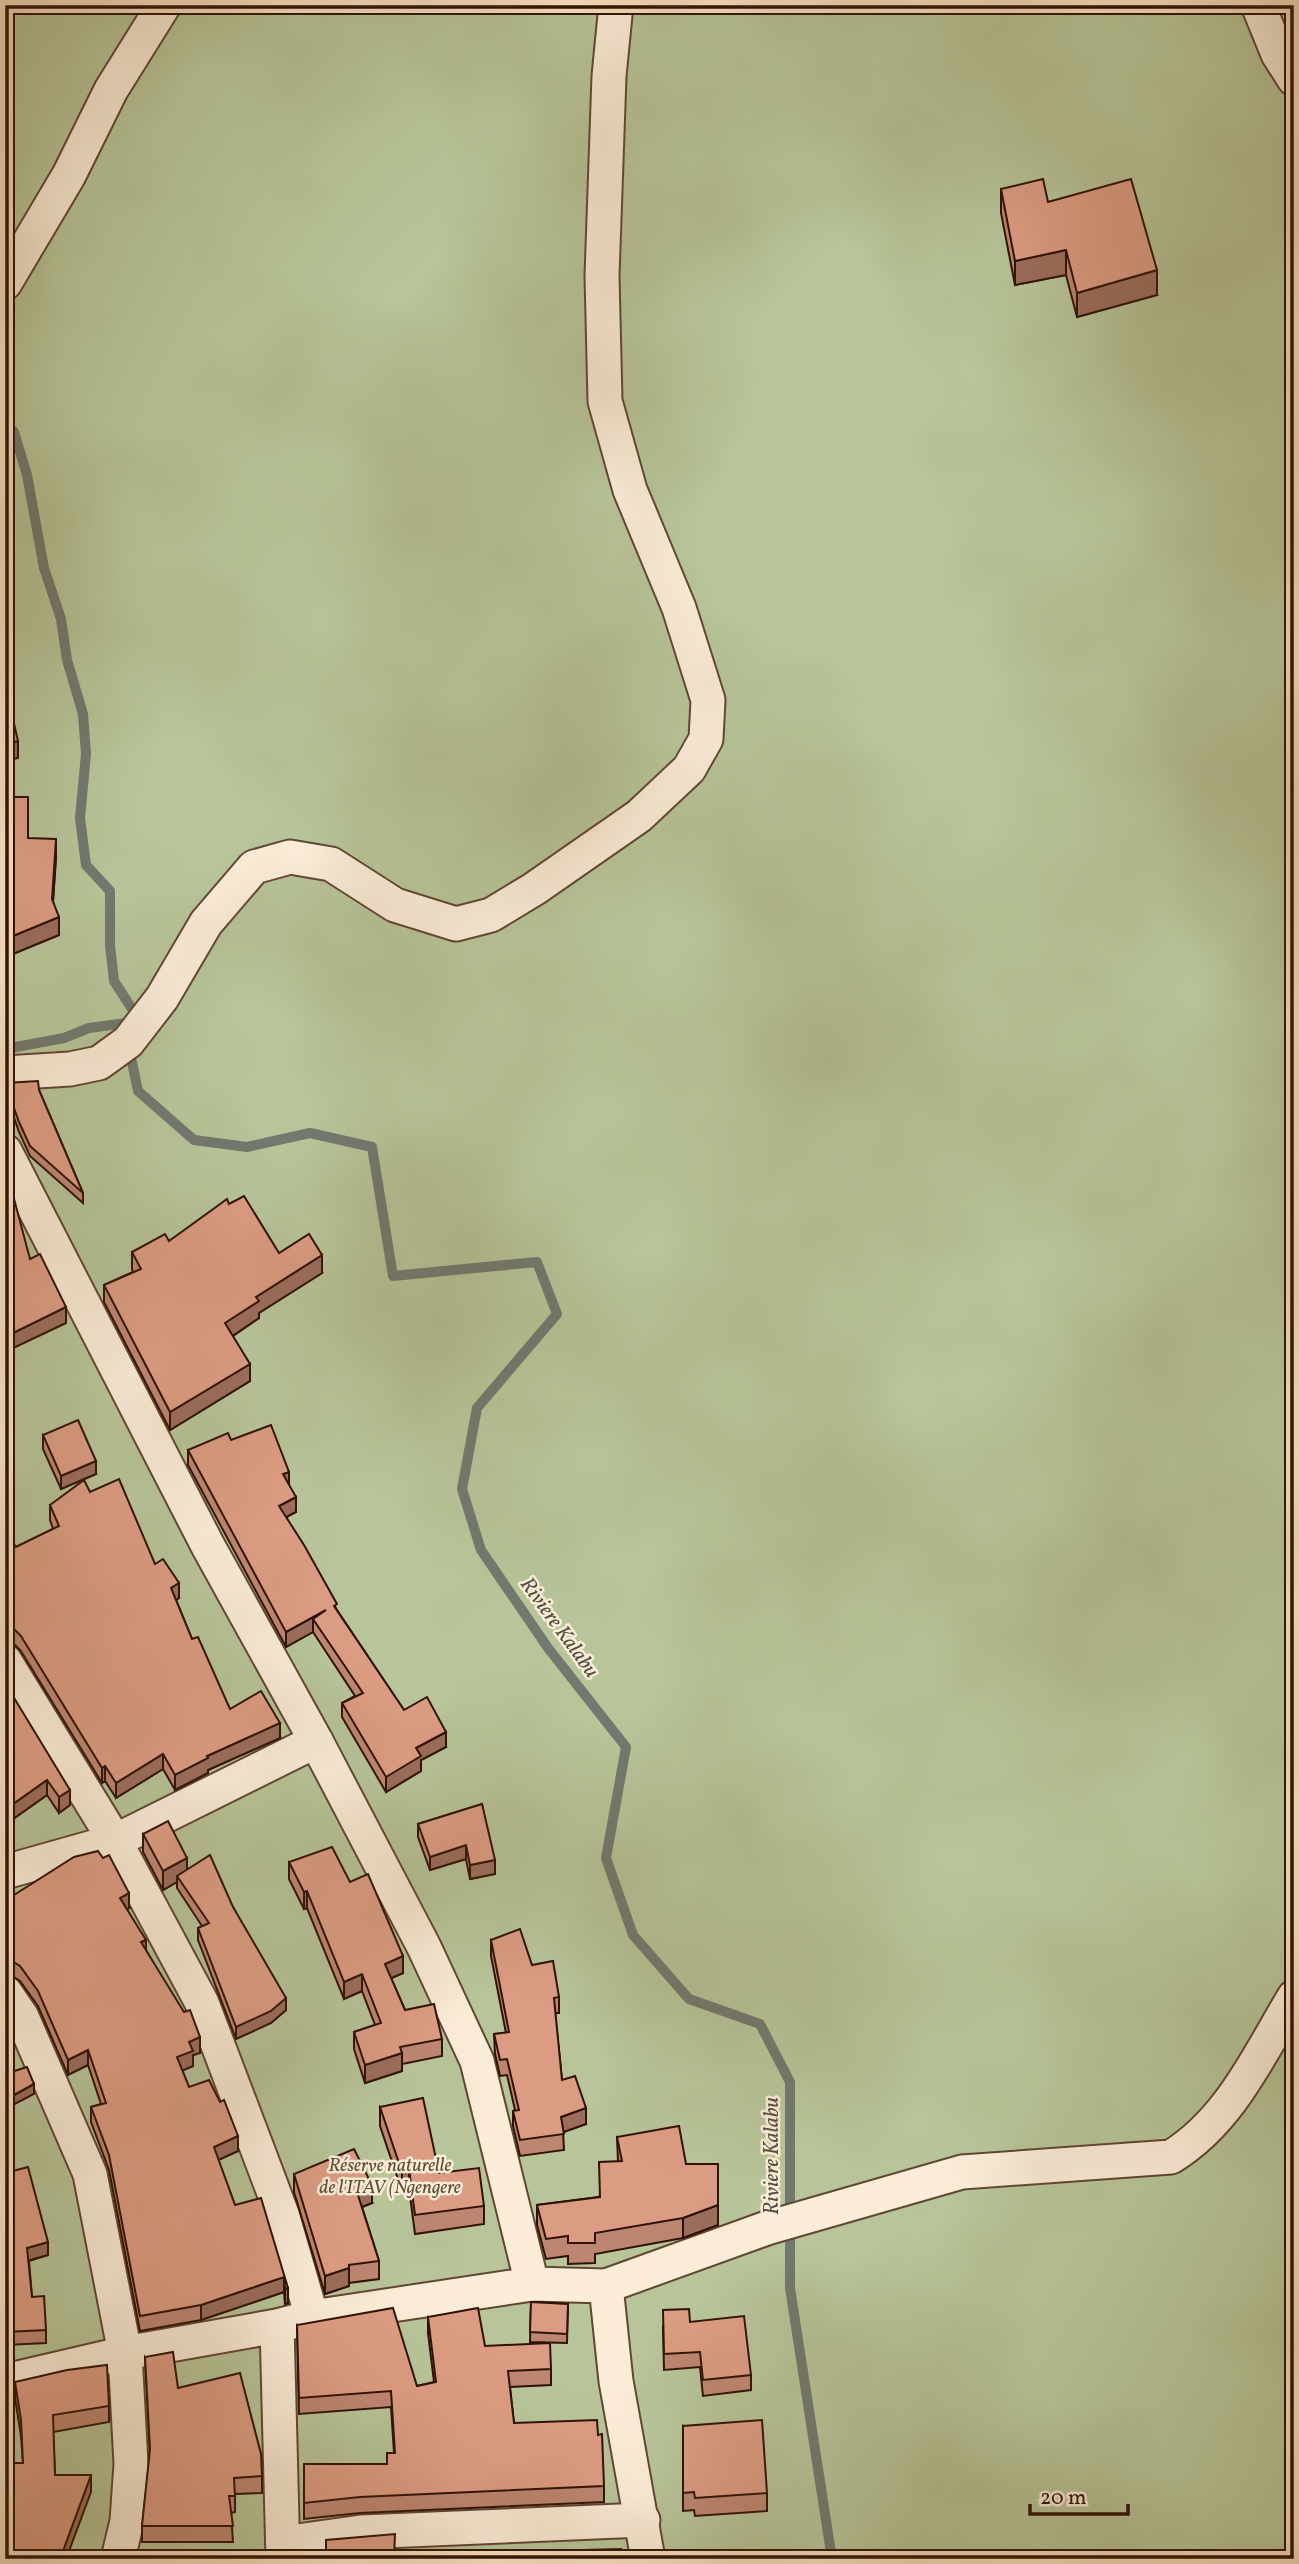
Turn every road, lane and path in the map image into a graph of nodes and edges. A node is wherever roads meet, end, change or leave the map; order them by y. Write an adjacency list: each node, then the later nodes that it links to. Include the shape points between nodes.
1 (164, 5): 5 (street, via 111,90 69,175)
2 (616, 5): 6 (street, via 602,262 605,401 630,490 679,608 708,700 706,738 689,769 639,816 534,889 491,915 456,924 395,905 331,864 289,858 254,867 206,923 162,998 128,1042 99,1063)
3 (1258, 5): 4 (street)
4 (1294, 79)
5 (5, 283)
6 (5, 1073)
7 (5, 1151): 9 (street, via 208,1546)
8 (5, 1661): 10 (street)
9 (316, 1741): 10 (street); 14 (street, via 424,1947 477,2061)
10 (115, 1842): 11 (street); 16 (street, via 202,2003 282,2214)
11 (5, 1872)
12 (5, 1992): 18 (street, via 22,2017 90,2174)
13 (1294, 1997): 15 (street, via 1232,2101 1197,2141 1171,2157 962,2172 796,2220)
14 (532, 2284): 15 (street); 16 (street)
15 (606, 2286): 20 (street, via 616,2381)
16 (312, 2316): 17 (street)
17 (277, 2326): 18 (street); 22 (street)
18 (125, 2353): 19 (street); 23 (street, via 131,2464 127,2521)
19 (5, 2381)
20 (643, 2520): 21 (street); 24 (street)
21 (363, 2545): 22 (street)
22 (283, 2551)
23 (118, 2559)
24 (648, 2559)

